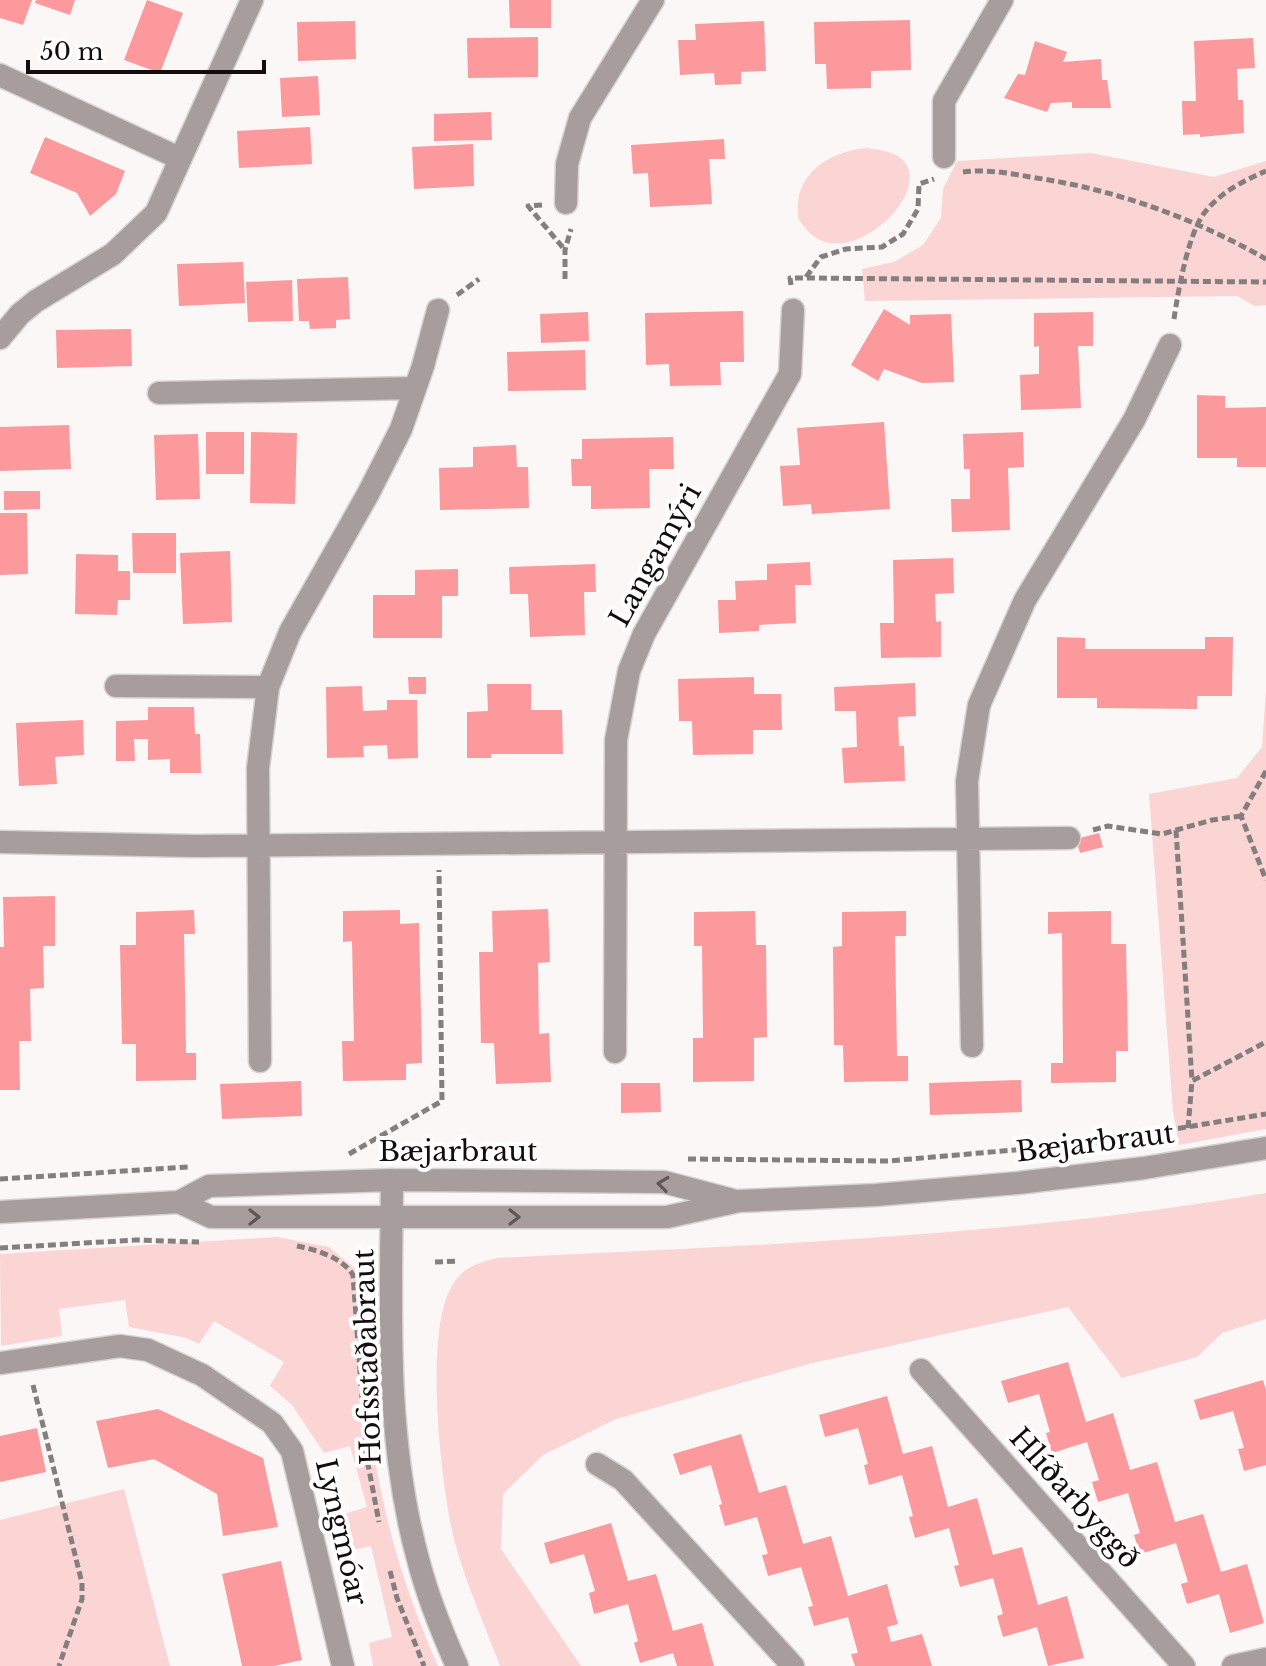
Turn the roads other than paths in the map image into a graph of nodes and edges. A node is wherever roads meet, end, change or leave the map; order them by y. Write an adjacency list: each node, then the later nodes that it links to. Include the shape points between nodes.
1 (252, 0): 5 (street)
2 (653, 0): 7 (street, via 580,118 567,164)
3 (1002, 0): 6 (street, via 944,101)
4 (0, 75): 5 (street)
5 (179, 158): 10 (street, via 156,213 142,228 113,254 36,301)
6 (945, 166)
7 (566, 203)
8 (438, 310): 12 (street)
9 (793, 310): 19 (street, Langamýri, via 790,374 644,634 629,671 616,740)
10 (0, 338)
11 (1170, 345): 17 (street, via 1134,420 1025,600 979,705 967,781)
12 (415, 388): 13 (street); 15 (street, via 401,429 290,632)
13 (159, 393)
14 (116, 686): 15 (street)
15 (268, 687): 20 (street, via 258,768)
16 (1069, 838): 17 (street)
17 (969, 839): 19 (street); 21 (street)
18 (0, 842): 20 (street)
19 (613, 843): 20 (street); 22 (street, Langamýri)
20 (260, 846): 23 (street)
21 (972, 1046)
22 (615, 1052)
23 (260, 1061)
24 (1266, 1148): 26 (street, Bæjarbraut, via 1018,1183)
25 (392, 1180): 26 (street, Bæjarbraut, one-way to 25, via 664,1182); 27 (street, Bæjarbraut, via 209,1186); 29 (street, Hofsstaðabraut)
26 (739, 1201): 29 (street, Bæjarbraut, one-way to 26, via 667,1217)
27 (179, 1202): 28 (street, Bæjarbraut); 29 (street, Bæjarbraut, one-way to 29, via 211,1217)
28 (0, 1212)
29 (392, 1217): 35 (street, Hofsstaðabraut, via 390,1346 396,1440 418,1562)
30 (0, 1363): 34 (street, Lyngmóar, via 120,1346 148,1350 202,1375 272,1423 292,1451)
31 (921, 1370): 37 (street, Hlíðarbyggð)
32 (597, 1464): 36 (street, via 623,1480)
33 (1266, 1659): 38 (street)
34 (343, 1666)
35 (457, 1666)
36 (793, 1666)
37 (1184, 1666)
38 (1233, 1666)

